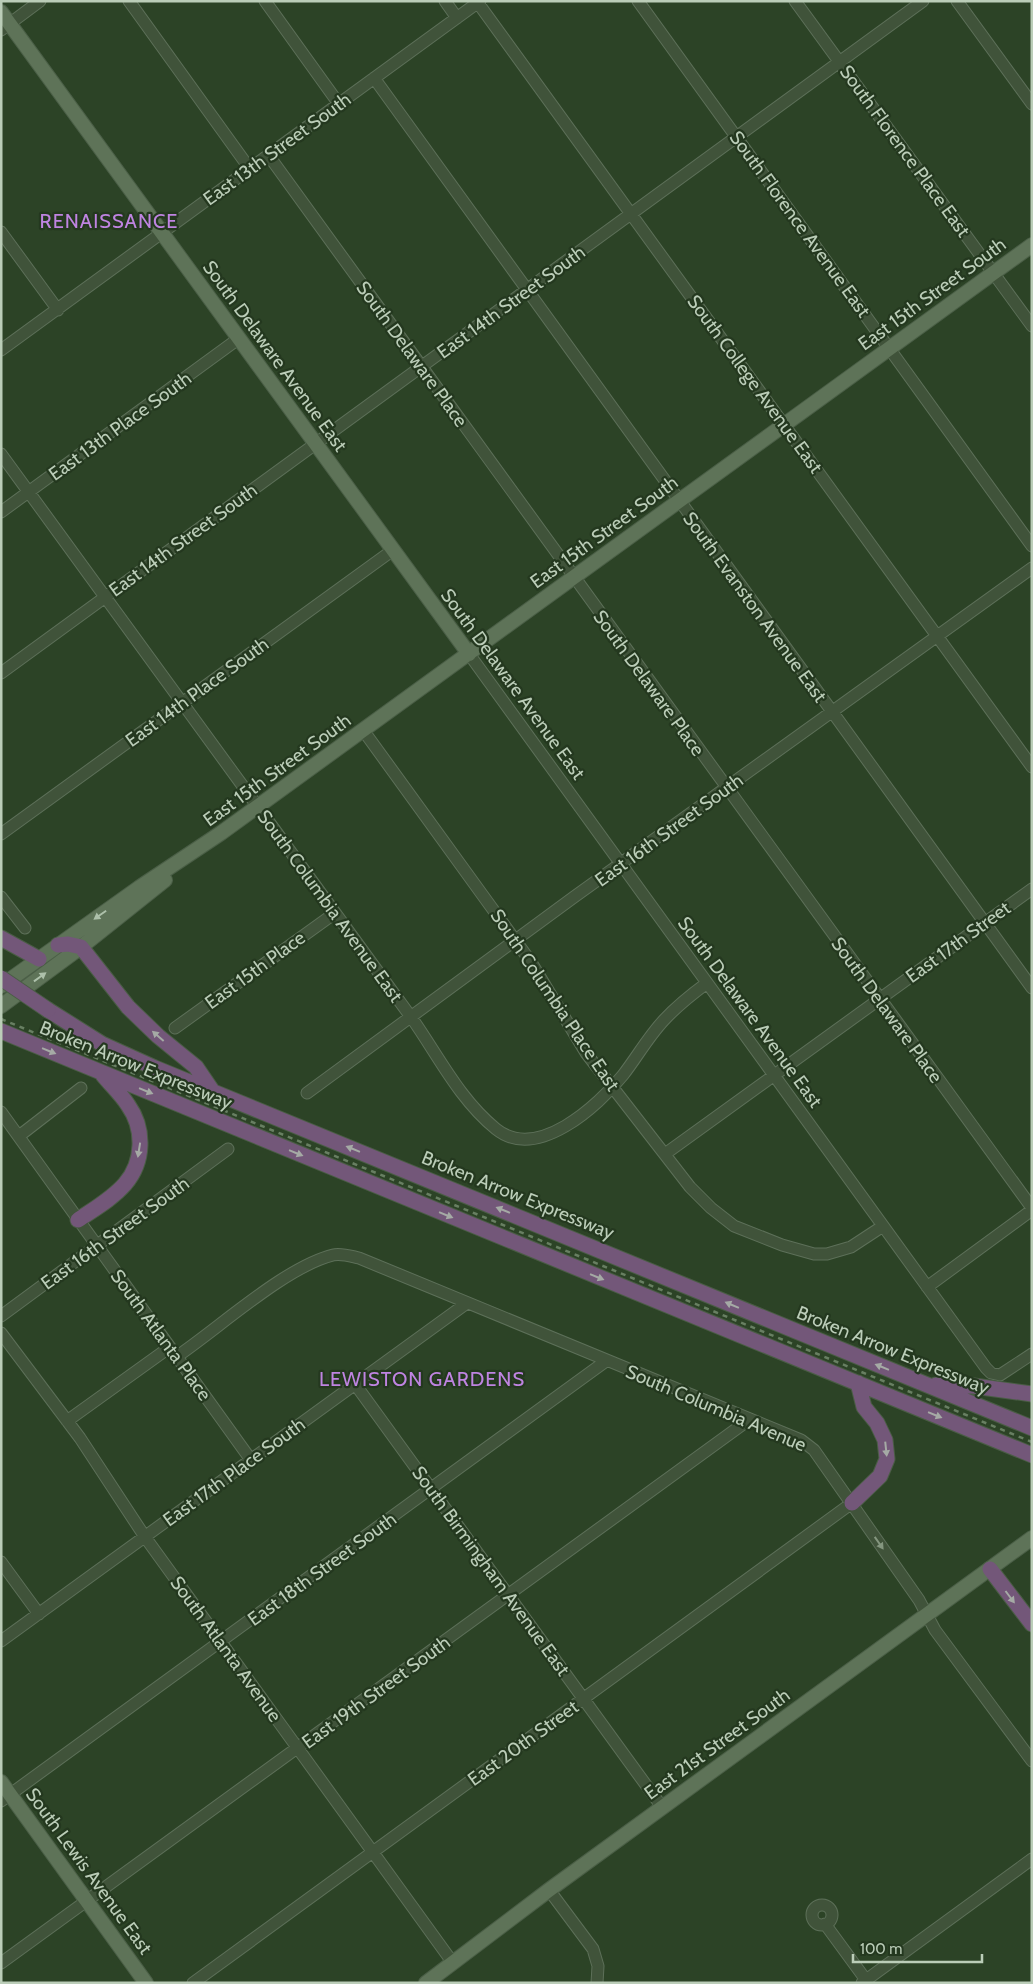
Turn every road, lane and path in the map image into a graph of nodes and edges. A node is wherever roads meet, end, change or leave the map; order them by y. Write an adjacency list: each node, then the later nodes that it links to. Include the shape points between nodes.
1 (40, 1): 12 (street)
2 (129, 1): 19 (street)
3 (265, 1): 15 (street)
4 (444, 1): 11 (street)
5 (638, 1): 17 (street, South Florence Avenue East)
6 (795, 1): 13 (street, South Florence Place East)
7 (923, 1): 13 (street, East 14th Street South)
8 (957, 1): 16 (street)
9 (479, 2): 11 (street, East 13th Street South); 20 (street, South College Avenue East)
10 (1, 12): 12 (main road, South Delaware Avenue East)
11 (457, 18): 14 (street, East 13th Street South)
12 (6, 27): 22 (main road, South Delaware Avenue East)
13 (840, 62): 17 (street, East 14th Street South); 24 (street, South Florence Place East)
14 (374, 78): 15 (street, East 13th Street South); 25 (street, South Evanston Avenue East)
15 (339, 104): 18 (street, East 13th Street South)
16 (1032, 104)
17 (737, 137): 20 (street, East 14th Street South); 29 (street, South Florence Avenue East)
18 (269, 156): 19 (street, East 13th Street South); 31 (street, South Delaware Place)
19 (250, 169): 22 (street, East 13th Street South)
20 (632, 213): 25 (street, East 14th Street South); 32 (street, South College Avenue East)
21 (1, 232): 26 (street)
22 (162, 232): 26 (street, East 13th Street South); 28 (main road, South Delaware Avenue East)
23 (1032, 245): 24 (main road, East 15th Street South)
24 (993, 273): 27 (street, South Florence Place East); 29 (main road, East 15th Street South)
25 (526, 290): 31 (street, East 14th Street South); 36 (street, South Evanston Avenue East)
26 (58, 310): 30 (street, East 13th Street South)
27 (1032, 326)
28 (238, 339): 33 (main road, South Delaware Avenue East); 35 (street, East 13th Place South)
29 (889, 348): 32 (main road, East 15th Street South); 38 (street, South Florence Avenue East)
30 (1, 350)
31 (421, 367): 33 (street, East 14th Street South); 41 (street, South Delaware Place)
32 (784, 424): 36 (main road, East 15th Street South); 43 (street, South College Avenue East)
33 (316, 444): 39 (main road, South Delaware Avenue East); 42 (street, East 14th Street South)
34 (1, 454): 35 (street, South Columbia Avenue East)
35 (29, 492): 37 (street, East 13th Place South); 42 (street, South Columbia Avenue East)
36 (678, 501): 41 (main road, East 15th Street South); 47 (street, South Evanston Avenue East)
37 (1, 512)
38 (1032, 546)
39 (393, 550): 44 (main road, South Delaware Avenue East); 46 (street, East 14th Place South)
40 (1032, 568): 43 (street, East 16th Street South)
41 (573, 578): 44 (main road, East 15th Street South); 50 (street, South Delaware Place)
42 (105, 597): 45 (street, East 14th Street South); 46 (street, South Columbia Avenue East)
43 (937, 636): 47 (street, East 16th Street South); 49 (street, South College Avenue East)
44 (469, 654): 48 (main road, East 15th Street South); 54 (street, South Delaware Avenue East)
45 (1, 673)
46 (182, 703): 51 (street, South Columbia Avenue East); 52 (street, East 14th Place South)
47 (831, 712): 50 (street, East 16th Street South); 58 (street, South Evanston Avenue East)
48 (363, 730): 51 (main road, East 15th Street South); 61 (street, South Columbia Place East)
49 (1032, 766)
50 (726, 789): 54 (street, East 16th Street South); 69 (street, South Delaware Place)
51 (258, 807): 53 (main road, East 15th Street South); 57 (street, South Columbia Avenue East)
52 (1, 834)
53 (199, 849): 62 (main road, East 15th Street South, one-way to 62); 63 (main road, East 15th Street South)
54 (620, 864): 61 (street, East 16th Street South); 66 (street, South Delaware Avenue East)
55 (1032, 889): 58 (street, East 17th Street)
56 (1, 896): 59 (street)
57 (335, 913): 71 (street, South Columbia Avenue East); 72 (street, East 15th Place)
58 (984, 923): 68 (street, South Evanston Avenue East); 69 (street, East 17th Street)
59 (24, 928)
60 (1, 938): 64 (highway)
61 (516, 941): 71 (street, East 16th Street South); 76 (street, South Columbia Place East, via 586,1053)
62 (58, 945): 63 (highway); 64 (main road, East 15th Street South)
63 (81, 947): 70 (main road, East 15th Street South, one-way to 63); 78 (highway, one-way to 63, via 196,1067 128,1007)
64 (39, 959): 67 (main road, East 15th Street South)
65 (1, 978): 78 (highway, Broken Arrow Expressway, bridge, via 102,1044)
66 (707, 983): 75 (street, South Delaware Avenue East); 76 (street, via 664,1019)
67 (1, 986)
68 (1032, 988)
69 (879, 999): 75 (street, East 17th Street); 84 (street, South Delaware Place)
70 (1, 1006)
71 (411, 1017): 76 (street, South Columbia Avenue East, via 449,1076 482,1117 508,1137 534,1139 548,1135 577,1118); 79 (street, East 16th Street South)
72 (175, 1028)
73 (3, 1032): 74 (highway, Broken Arrow Expressway, one-way to 74)
74 (101, 1072): 85 (highway, one-way to 85, via 134,1114 141,1140 140,1153 125,1184); 95 (highway, Broken Arrow Expressway, one-way to 95)
75 (774, 1076): 83 (street, East 17th Street); 86 (street, South Delaware Avenue East)
76 (613, 1086): 83 (street, South Columbia Place East)
77 (81, 1088): 81 (street)
78 (213, 1092): 97 (highway, Broken Arrow Expressway, one-way to 78)
79 (307, 1093)
80 (1, 1112): 81 (street, South Atlanta Place)
81 (19, 1136): 85 (street, South Atlanta Place)
82 (228, 1149): 87 (street, East 16th Street South)
83 (665, 1154): 86 (street, South Columbia Place East, via 690,1187 724,1219 801,1252 821,1254 840,1251)
84 (1032, 1209): 88 (street)
85 (78, 1220): 87 (street, South Atlanta Place)
86 (883, 1226): 88 (street, South Delaware Avenue East)
87 (98, 1247): 90 (street, East 16th Street South); 92 (street, South Atlanta Place)
88 (927, 1287): 93 (street, South Delaware Avenue East, via 986,1368 996,1376)
89 (467, 1302): 92 (street, South Columbia Avenue, via 359,1258 334,1255 281,1281); 94 (street, South Columbia Avenue); 96 (street, East 17th Place South)
90 (1, 1316)
91 (1, 1333): 100 (street, South Atlanta Avenue)
92 (173, 1352): 100 (street); 103 (street, South Atlanta Place)
93 (1032, 1354)
94 (606, 1361): 99 (street, South Columbia Avenue); 104 (street, East 18th Street South)
95 (858, 1383): 102 (highway, Broken Arrow Expressway, one-way to 102); 105 (highway, one-way to 105, via 864,1407 885,1440 887,1459 880,1476)
96 (355, 1384): 103 (street, East 17th Place South); 104 (street, South Birmingham Avenue East)
97 (927, 1385): 98 (highway, via 974,1386); 101 (highway, Broken Arrow Expressway)
98 (1032, 1394)
99 (750, 1420): 105 (street, South Columbia Avenue, via 809,1445); 110 (street, East 19th Street South)
100 (67, 1421): 106 (street, South Atlanta Avenue)
101 (1032, 1428)
102 (1032, 1455)
103 (250, 1460): 106 (street, East 17th Place South)
104 (432, 1490): 110 (street, South Birmingham Avenue East); 115 (street, East 18th Street South)
105 (852, 1503): 112 (street, South Columbia Avenue, one-way to 112); 116 (street, East 20th Street)
106 (145, 1537): 111 (street, East 17th Place South); 115 (street, South Atlanta Avenue)
107 (1032, 1538): 109 (main road, East 21st Street South)
108 (1, 1562): 111 (street)
109 (990, 1570): 112 (main road, East 21st Street South); 113 (highway, one-way to 113)
110 (508, 1596): 116 (street, South Birmingham Avenue East); 117 (street, East 19th Street South)
111 (39, 1614): 114 (street, East 17th Place South)
112 (927, 1615): 118 (street, South Columbia Avenue); 121 (main road, East 21st Street South)
113 (1032, 1624)
114 (1, 1642)
115 (221, 1642): 117 (street, South Atlanta Avenue); 120 (street, East 18th Street South)
116 (583, 1699): 121 (street, South Birmingham Avenue East); 122 (street, East 20th Street)
117 (298, 1748): 122 (street, South Atlanta Avenue); 125 (street, East 19th Street South)
118 (1032, 1761)
119 (1, 1782): 120 (main road, South Lewis Avenue East)
120 (6, 1798): 125 (main road, South Lewis Avenue East)
121 (662, 1807): 124 (main road, East 21st Street South)
122 (373, 1853): 128 (street, South Atlanta Avenue); 131 (street, East 20th Street)
123 (1032, 1859): 129 (street)
124 (549, 1890): 128 (main road, East 21st Street South); 133 (street, via 593,1949)
125 (87, 1901): 127 (street, East 19th Street South); 130 (main road, South Lewis Avenue East)
126 (825, 1924): 129 (street)
127 (1, 1963)
128 (453, 1963): 132 (main road, East 21st Street South)
129 (864, 1981)
130 (146, 1983)
131 (193, 1983)
132 (426, 1983)
133 (597, 1983)

